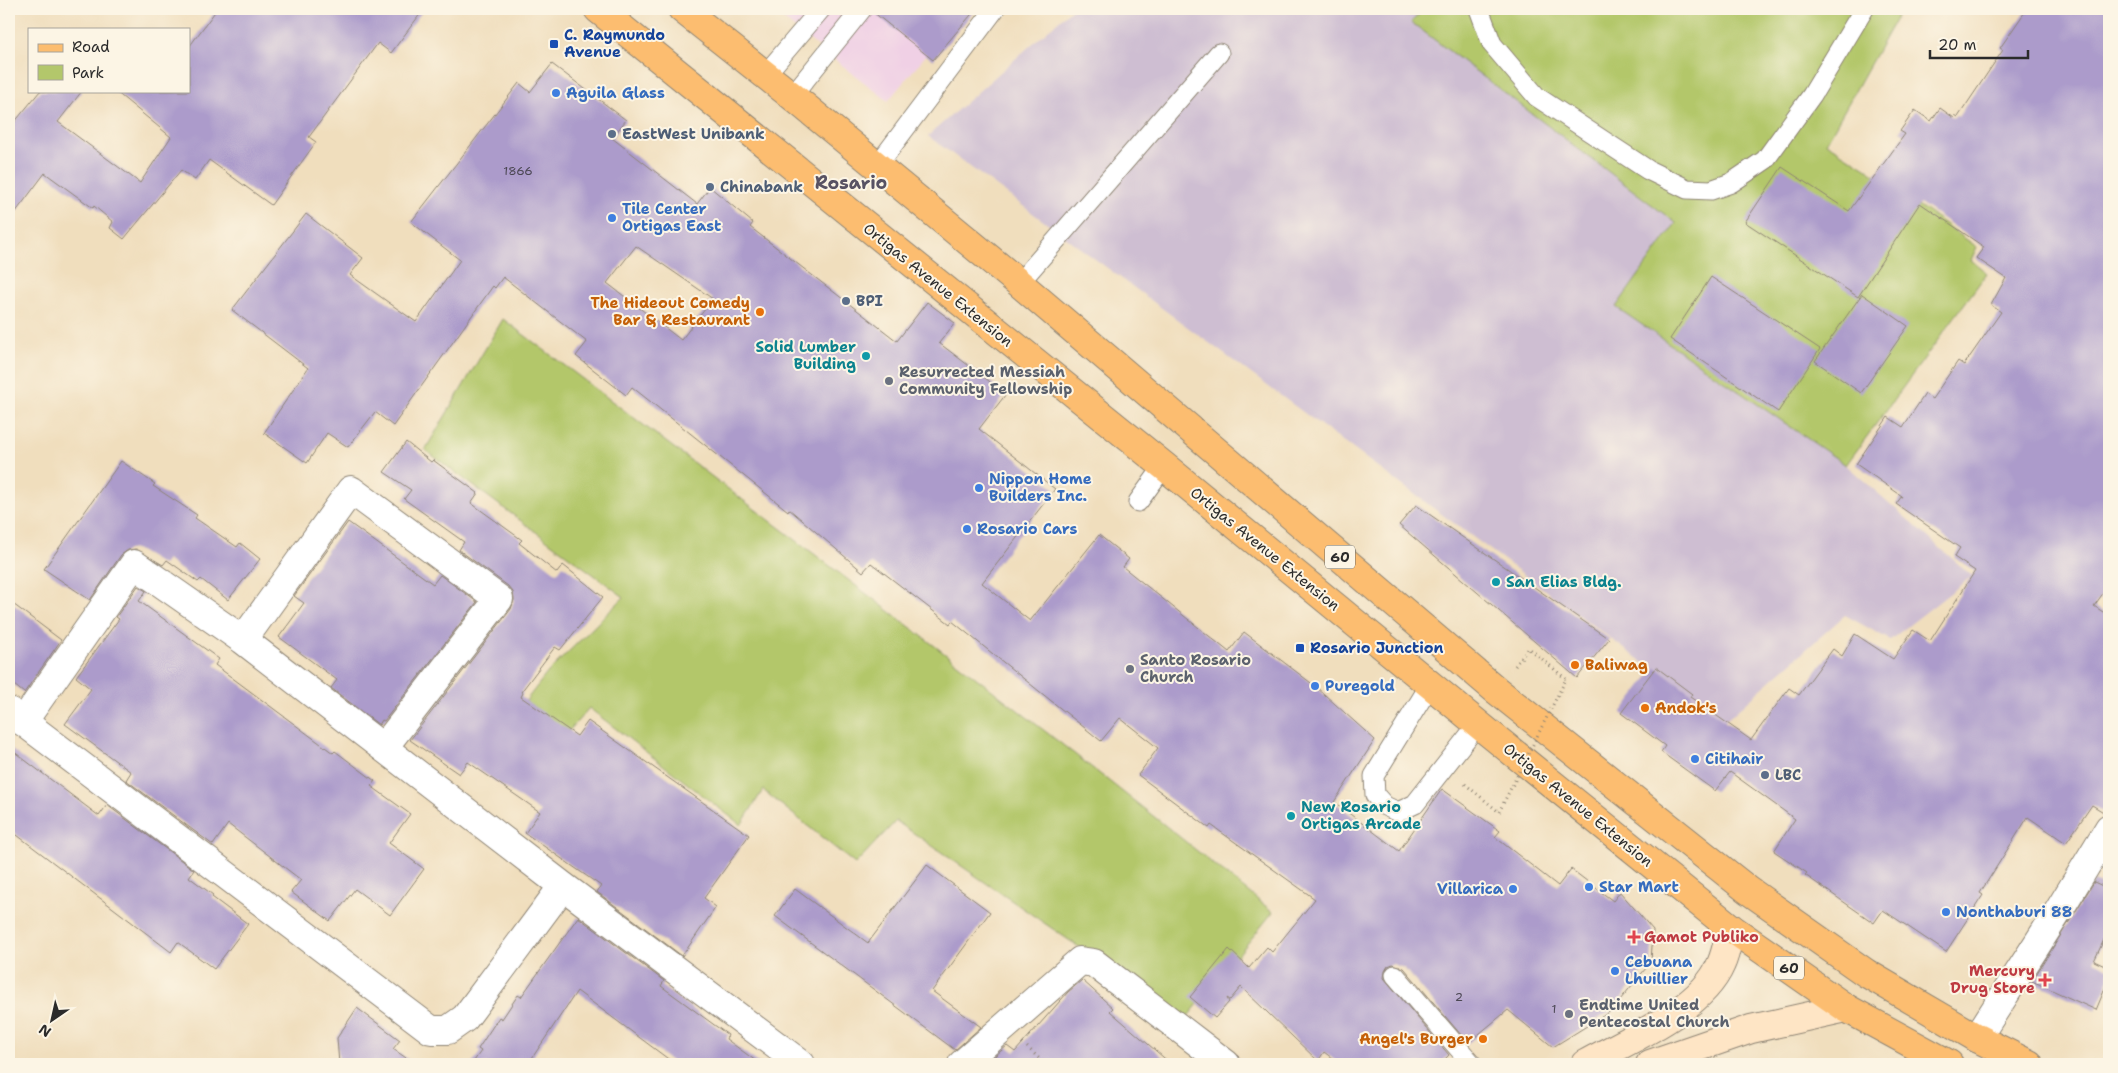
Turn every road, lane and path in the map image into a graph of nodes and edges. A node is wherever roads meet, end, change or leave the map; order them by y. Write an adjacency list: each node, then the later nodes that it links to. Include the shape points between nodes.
1 (598, 9): 13 (main road, Ortigas Avenue Extension / 60)
2 (821, 9): 9 (lane)
3 (862, 9): 10 (lane)
4 (995, 9): 11 (lane)
5 (1479, 9): 6 (lane, via 1492,44 1537,97 1648,170 1687,189 1711,190 1731,183 1765,160 1812,95)
6 (1864, 9)
7 (691, 12): 9 (main road, 60)
8 (1219, 53): 12 (lane)
9 (765, 75): 10 (main road, 60)
10 (792, 96): 11 (main road, 60)
11 (877, 166): 12 (main road, 60)
12 (1019, 284): 27 (main road, 60, via 1496,690 1748,890 1866,973)
13 (1164, 466): 14 (lane); 17 (main road, Ortigas Avenue Extension / 60)
14 (1138, 502)
15 (243, 640): 18 (street, via 134,564); 20 (street); 20 (street, via 351,490 500,599)
16 (1529, 648): 21 (path, bridge, via 1566,679 1499,812)
17 (1430, 685): 19 (main road, Ortigas Avenue Extension / 60); 19 (lane, via 1374,776 1375,795 1385,806 1398,812 1415,804)
18 (16, 716): 23 (street, via 431,1030 448,1030 465,1018)
19 (1478, 724): 24 (main road, Ortigas Avenue Extension / 60)
20 (384, 747): 23 (street)
21 (1462, 782)
22 (2109, 828): 27 (street)
23 (563, 886): 28 (street)
24 (1731, 928): 26 (main road, Ortigas Avenue Extension / 60); 32 (main road, via 1721,965 1699,996 1675,1015)
25 (1395, 976): 31 (lane)
26 (1846, 1008): 33 (main road, via 1751,1029); 34 (main road, Ortigas Avenue Extension / 60)
27 (1977, 1038): 35 (main road, 60)
28 (801, 1064)
29 (962, 1064): 30 (street, via 1080,961 1094,963)
30 (1226, 1064)
31 (1472, 1064)
32 (1585, 1064)
33 (1650, 1064)
34 (1949, 1064)
35 (2029, 1064)

